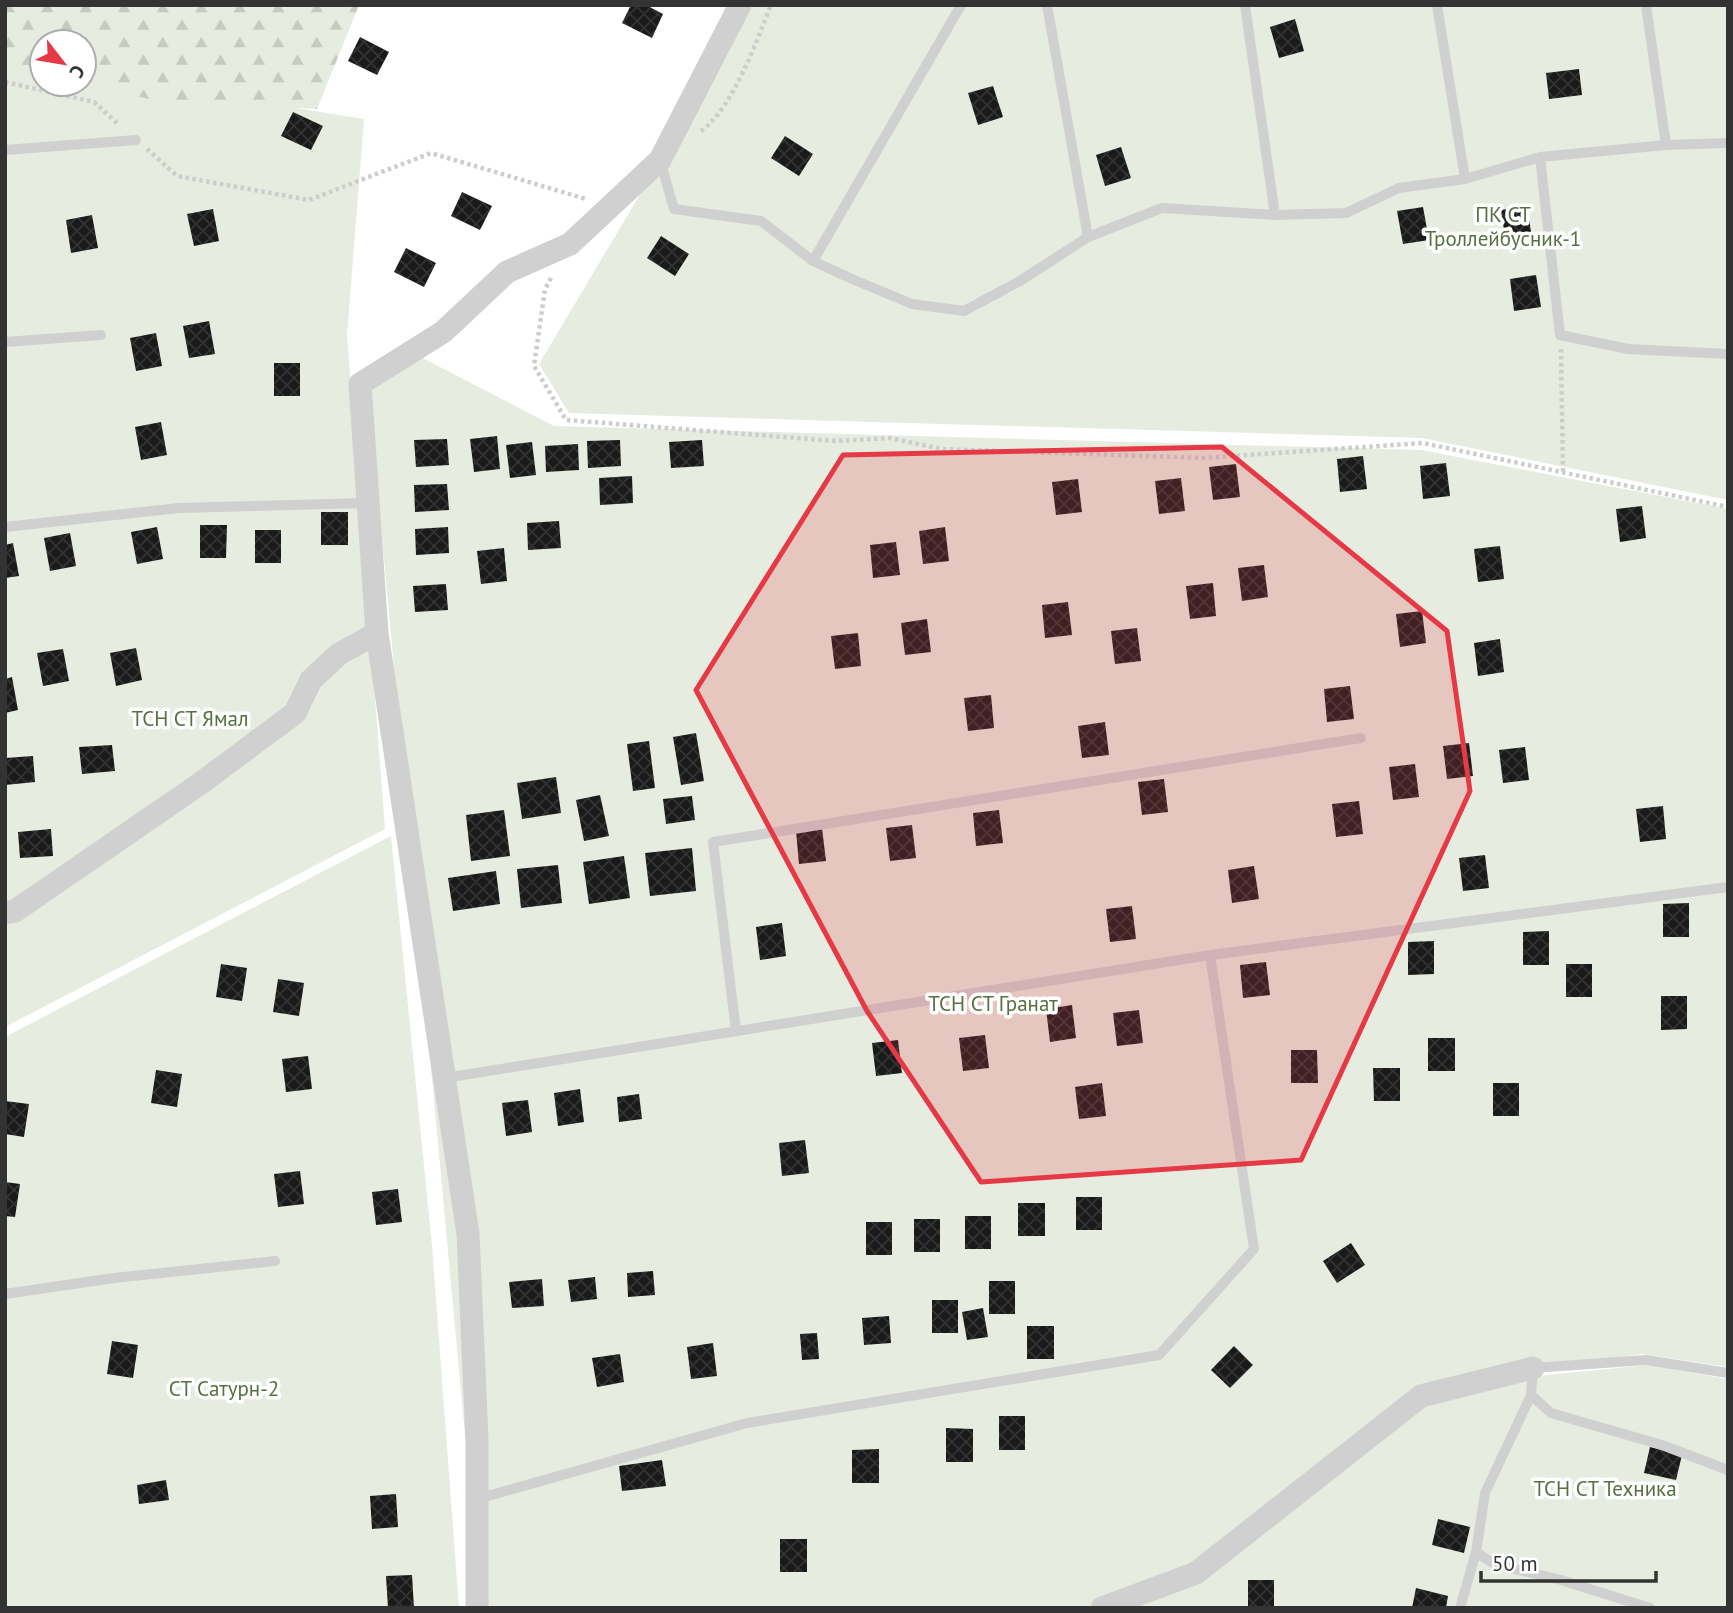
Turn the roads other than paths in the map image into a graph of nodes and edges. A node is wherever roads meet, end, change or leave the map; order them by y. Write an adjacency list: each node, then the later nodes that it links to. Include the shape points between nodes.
1 (740, 5): 12 (street)
2 (961, 5): 16 (lane)
3 (1047, 5): 15 (lane)
4 (1245, 5): 14 (lane)
5 (1437, 5): 13 (lane)
6 (1646, 5): 9 (lane)
7 (136, 140): 10 (lane)
8 (1728, 143): 9 (lane)
9 (1666, 145): 11 (lane)
10 (5, 150)
11 (1540, 157): 13 (lane); 19 (lane, via 1560,335 1628,349)
12 (660, 160): 16 (lane, via 674,209 761,221); 20 (street, via 570,244 507,272 443,332 360,384)
13 (1465, 179): 14 (lane, via 1399,188 1346,213)
14 (1275, 215): 15 (lane, via 1163,208)
15 (1088, 237): 16 (lane, via 964,311 912,304)
16 (813, 261)
17 (101, 335): 18 (lane)
18 (5, 342)
19 (1728, 354)
20 (366, 503): 21 (lane, via 179,508); 22 (street)
21 (5, 527)
22 (377, 633): 25 (street, via 339,654 311,680 295,713 190,791 15,911); 28 (street)
23 (1361, 738): 27 (lane, via 713,842)
24 (1728, 887): 26 (lane)
25 (5, 913)
26 (1210, 955): 27 (lane); 35 (lane, via 1254,1249 1159,1355 747,1423)
27 (736, 1031): 28 (lane)
28 (444, 1078): 35 (street, via 468,1234)
29 (275, 1261): 30 (lane)
30 (5, 1294)
31 (1533, 1368): 32 (lane, via 1646,1360); 33 (lane); 38 (street, via 1421,1396 1196,1573)
32 (1728, 1373)
33 (1531, 1395): 34 (lane, via 1551,1413); 36 (lane, via 1485,1493)
34 (1728, 1470)
35 (477, 1499): 37 (street)
36 (1476, 1552): 39 (lane); 40 (lane, via 1494,1564)
37 (477, 1608)
38 (1102, 1608)
39 (1460, 1608)
40 (1650, 1608)

